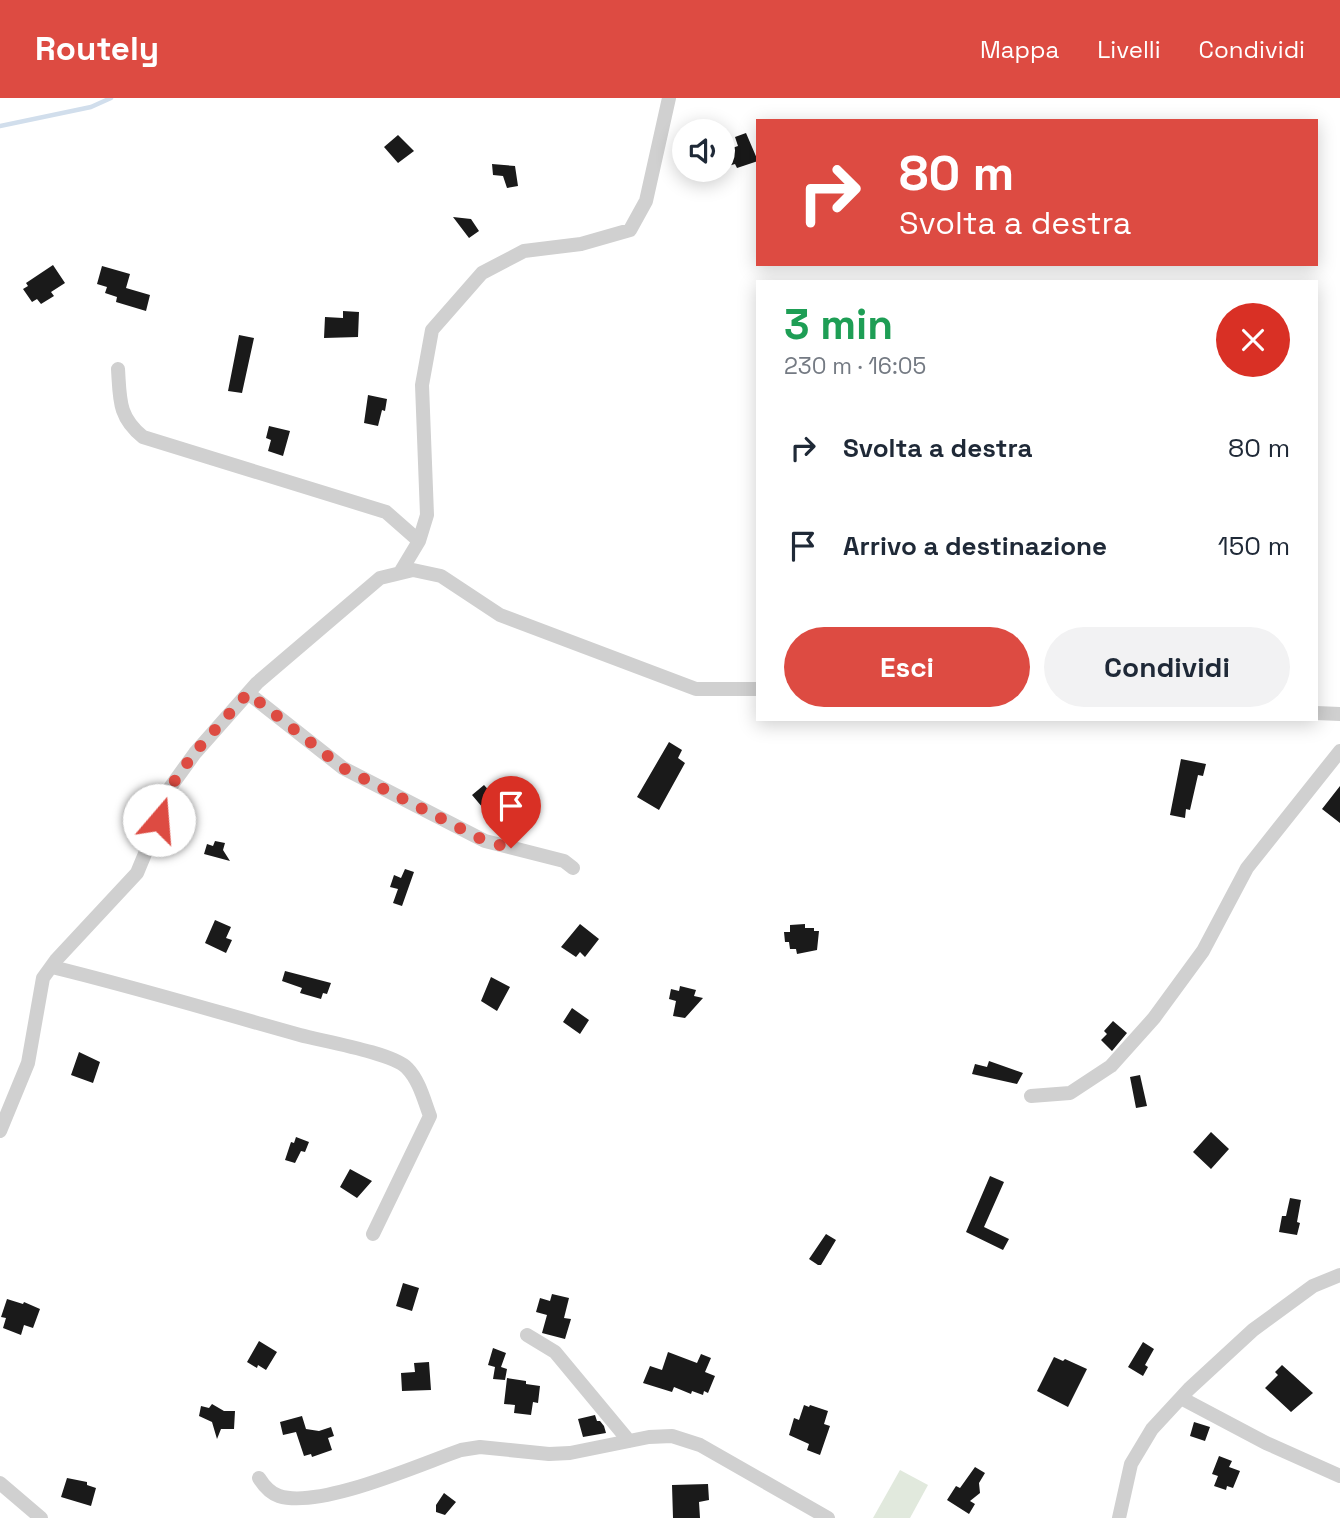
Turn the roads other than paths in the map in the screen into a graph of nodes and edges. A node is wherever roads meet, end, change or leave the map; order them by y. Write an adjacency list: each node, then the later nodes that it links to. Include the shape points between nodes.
1 (668, 98): 3 (street, via 646,201 630,230 581,244 524,251 482,273 432,330 422,385 427,515)
2 (117, 369): 3 (street, via 124,417 143,437 386,512)
3 (419, 541): 4 (street)
4 (401, 572): 5 (street, via 441,576 500,615 696,689); 6 (street, via 380,578)
5 (756, 689)
6 (248, 693): 10 (street, via 343,768 485,841 564,861); 11 (street, via 195,752 164,796 137,873)
7 (1318, 713): 8 (street)
8 (1340, 714)
9 (1340, 751): 12 (street, via 1247,868 1203,950 1154,1018 1111,1066 1069,1093)
10 (573, 868)
11 (52, 967): 13 (street, via 43,978 28,1063); 14 (street, via 375,1053 406,1066 430,1116)
12 (1031, 1096)
13 (0, 1131)
14 (373, 1234)
15 (1340, 1275): 17 (street, via 1313,1286 1253,1330)
16 (527, 1335): 18 (street, via 555,1352)
17 (1181, 1398): 19 (street); 24 (street, via 1152,1429 1131,1464)
18 (629, 1441): 20 (street, via 570,1453 461,1450 332,1495 299,1499 277,1496); 23 (street, via 672,1436 700,1445)
19 (1340, 1476)
20 (259, 1478)
21 (0, 1483): 22 (street)
22 (41, 1518)
23 (828, 1518)
24 (1119, 1518)

